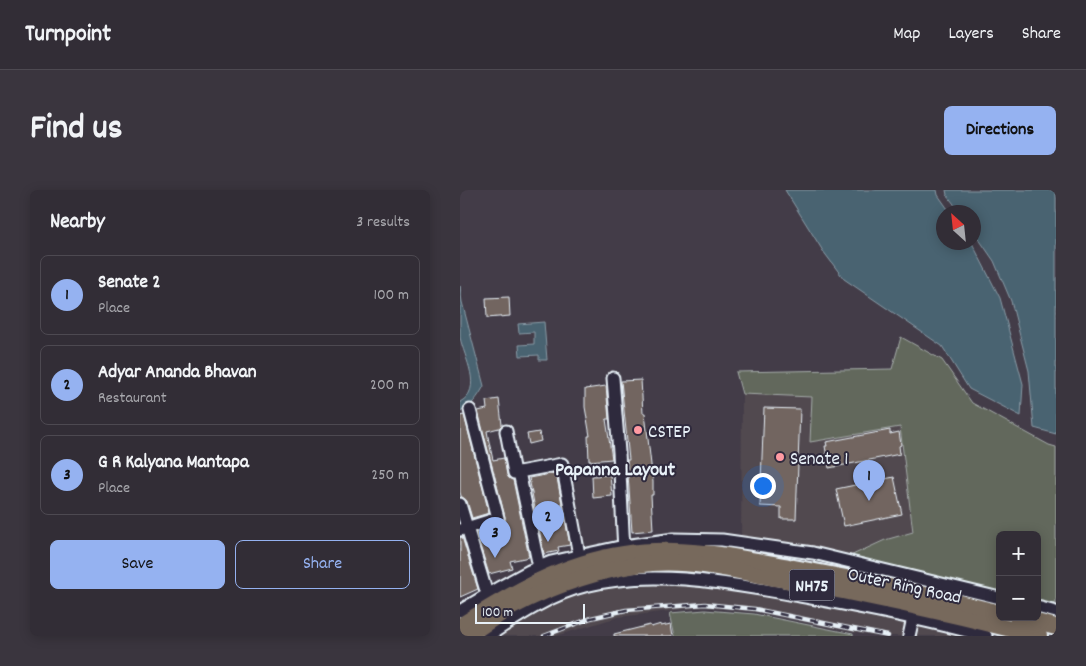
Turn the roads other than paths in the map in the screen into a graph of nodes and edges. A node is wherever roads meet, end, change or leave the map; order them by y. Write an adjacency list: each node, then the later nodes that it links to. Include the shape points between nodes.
1 (613, 378): 7 (street)
2 (470, 410): 6 (street, via 498,518)
3 (506, 431): 4 (street, via 514,472)
4 (519, 472): 8 (street, via 562,464); 9 (street)
5 (460, 504): 6 (street)
6 (464, 528): 11 (street)
7 (624, 550): 8 (street); 9 (highway, Outer Ring Road / NH75, via 593,561); 12 (street, via 674,539 722,540 813,553); 15 (highway, Outer Ring Road / NH75, via 675,550 724,555 862,580)
8 (580, 555): 9 (street)
9 (549, 567): 11 (street); 19 (highway, NH75)
10 (584, 582): 17 (street, via 655,578 698,581 755,588); 21 (highway, NH75, via 542,592); 22 (street); 25 (highway, Outer Ring Road / NH75, via 604,572 651,564 696,565 870,596)
11 (487, 594): 14 (street)
12 (996, 597)
13 (1041, 608): 16 (street)
14 (460, 611)
15 (996, 612)
16 (1056, 612)
17 (913, 618): 23 (street); 24 (street)
18 (1033, 621): 20 (highway)
19 (460, 626)
20 (1056, 627)
21 (467, 636)
22 (488, 636)
23 (909, 636)
24 (986, 636)
25 (1039, 636)

